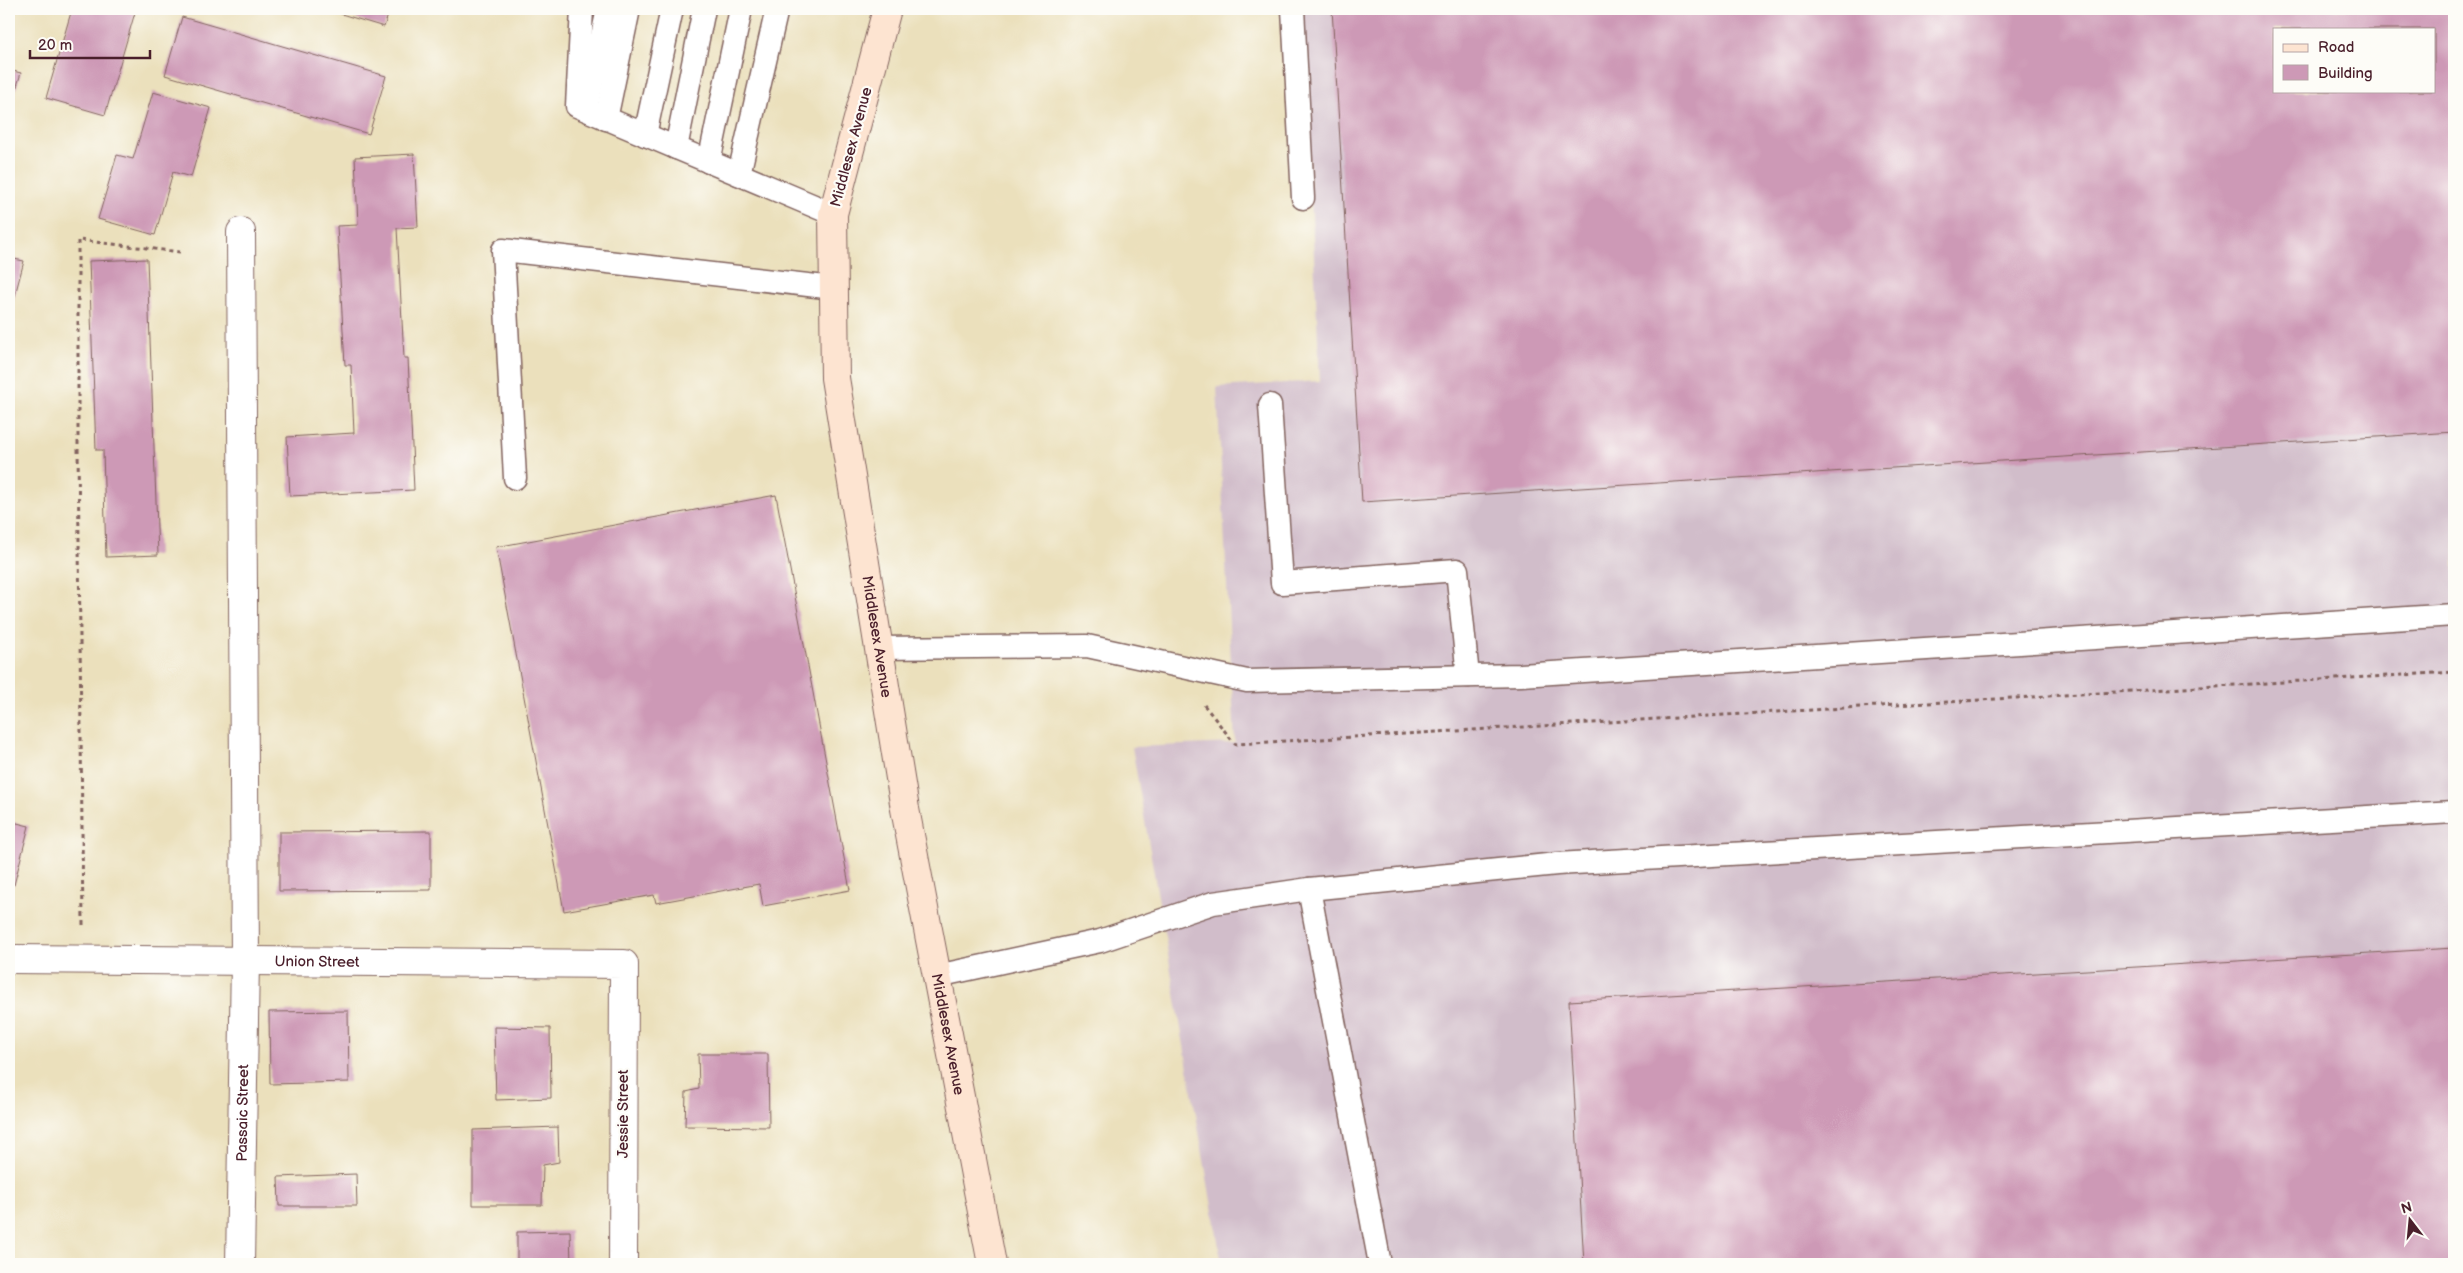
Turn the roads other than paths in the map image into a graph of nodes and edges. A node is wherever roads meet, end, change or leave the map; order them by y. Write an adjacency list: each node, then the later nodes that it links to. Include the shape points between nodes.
1 (582, 9): 10 (lane, via 577,106)
2 (608, 9): 10 (lane)
3 (629, 9): 10 (lane)
4 (672, 9): 11 (lane)
5 (704, 9): 12 (lane)
6 (741, 9): 13 (lane)
7 (777, 9): 14 (lane)
8 (887, 9): 16 (main road, Middlesex Avenue)
9 (1293, 9): 15 (lane)
10 (596, 114): 11 (lane)
11 (645, 135): 12 (lane)
12 (676, 148): 13 (lane)
13 (709, 162): 14 (lane)
14 (739, 174): 16 (lane)
15 (1303, 198)
16 (833, 214): 18 (main road, Middlesex Avenue)
17 (241, 232): 27 (street, Passaic Street)
18 (834, 288): 20 (lane, via 503,250); 22 (main road, Middlesex Avenue, via 834,378)
19 (1270, 405): 23 (lane, via 1282,583 1457,570)
20 (515, 478)
21 (2454, 615): 23 (lane)
22 (879, 648): 23 (lane, via 1087,646 1247,681); 29 (main road, Middlesex Avenue)
23 (1468, 676)
24 (2454, 812): 25 (lane, via 1557,864)
25 (1310, 889): 29 (lane, via 1214,903 1100,941); 33 (lane)
26 (9, 959): 27 (street, Union Street)
27 (245, 960): 28 (street, Union Street); 30 (street, Passaic Street)
28 (624, 964): 31 (street, Jessie Street)
29 (937, 976): 32 (main road, Middlesex Avenue)
30 (240, 1264)
31 (623, 1264)
32 (992, 1264)
33 (1380, 1264)

